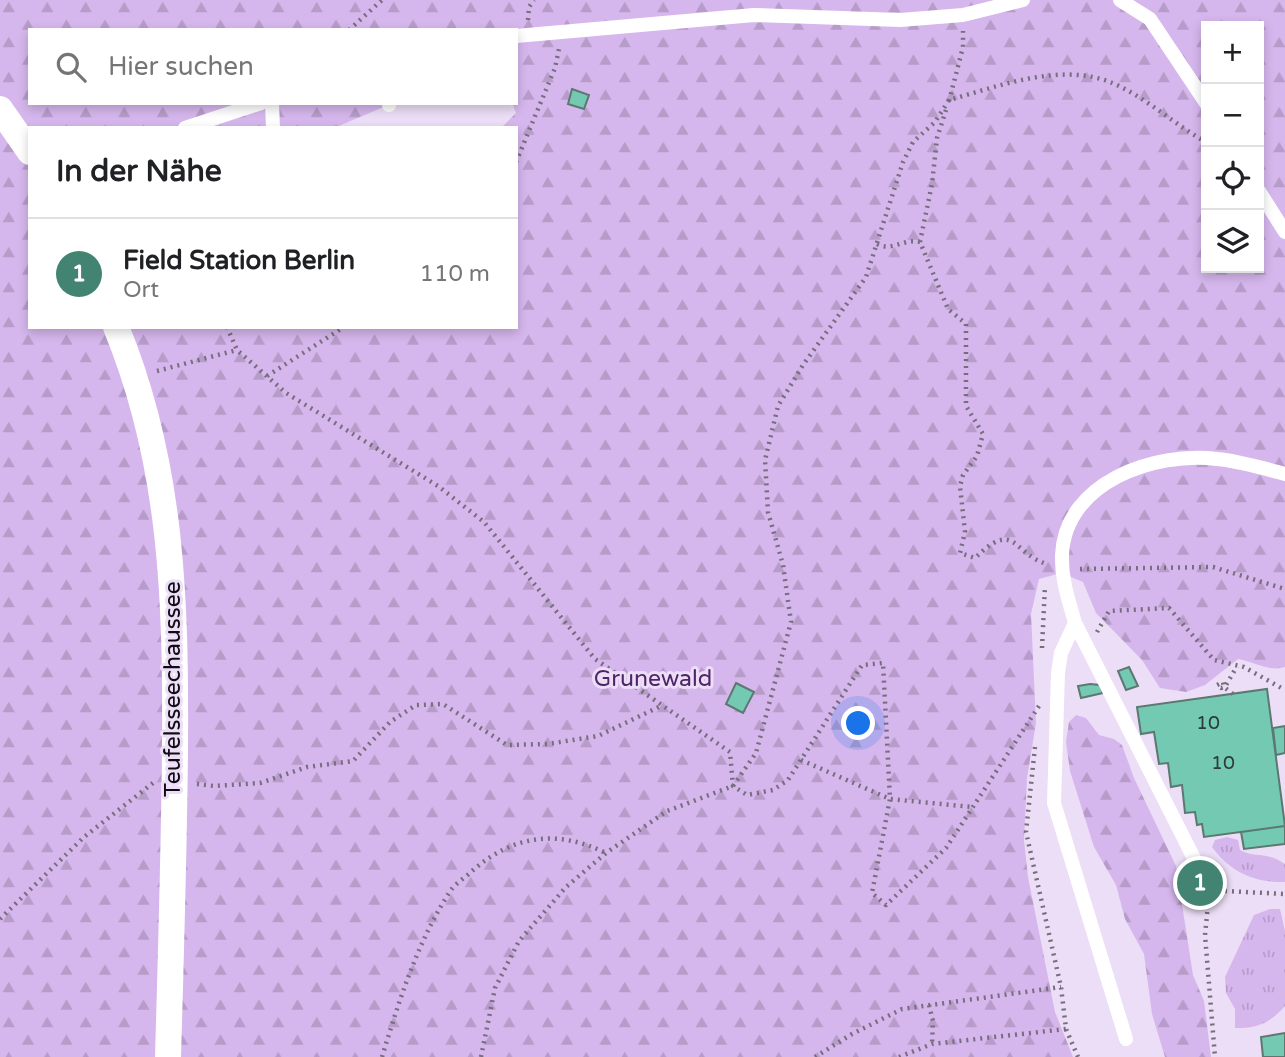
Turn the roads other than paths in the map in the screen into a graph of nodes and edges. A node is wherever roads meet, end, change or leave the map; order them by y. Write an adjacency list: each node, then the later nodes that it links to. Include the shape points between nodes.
1 (1023, 0): 3 (lane, via 963,15 867,20 754,15)
2 (1120, 0): 4 (lane, via 1157,28)
3 (518, 36)
4 (1201, 95)
5 (255, 105): 8 (lane)
6 (272, 105): 9 (lane)
7 (0, 110): 10 (street)
8 (191, 126)
9 (273, 126)
10 (28, 149)
11 (1264, 199): 12 (lane)
12 (1285, 232)
13 (117, 329): 18 (street, Teufelsseechaussee, via 151,442 169,540 176,643)
14 (1285, 474): 15 (lane, via 1217,458 1194,458 1126,472 1094,491 1076,511 1065,535 1062,573)
15 (1074, 624): 16 (lane); 17 (lane, via 1058,673 1054,803)
16 (1210, 890)
17 (1126, 1039)
18 (168, 1057)

